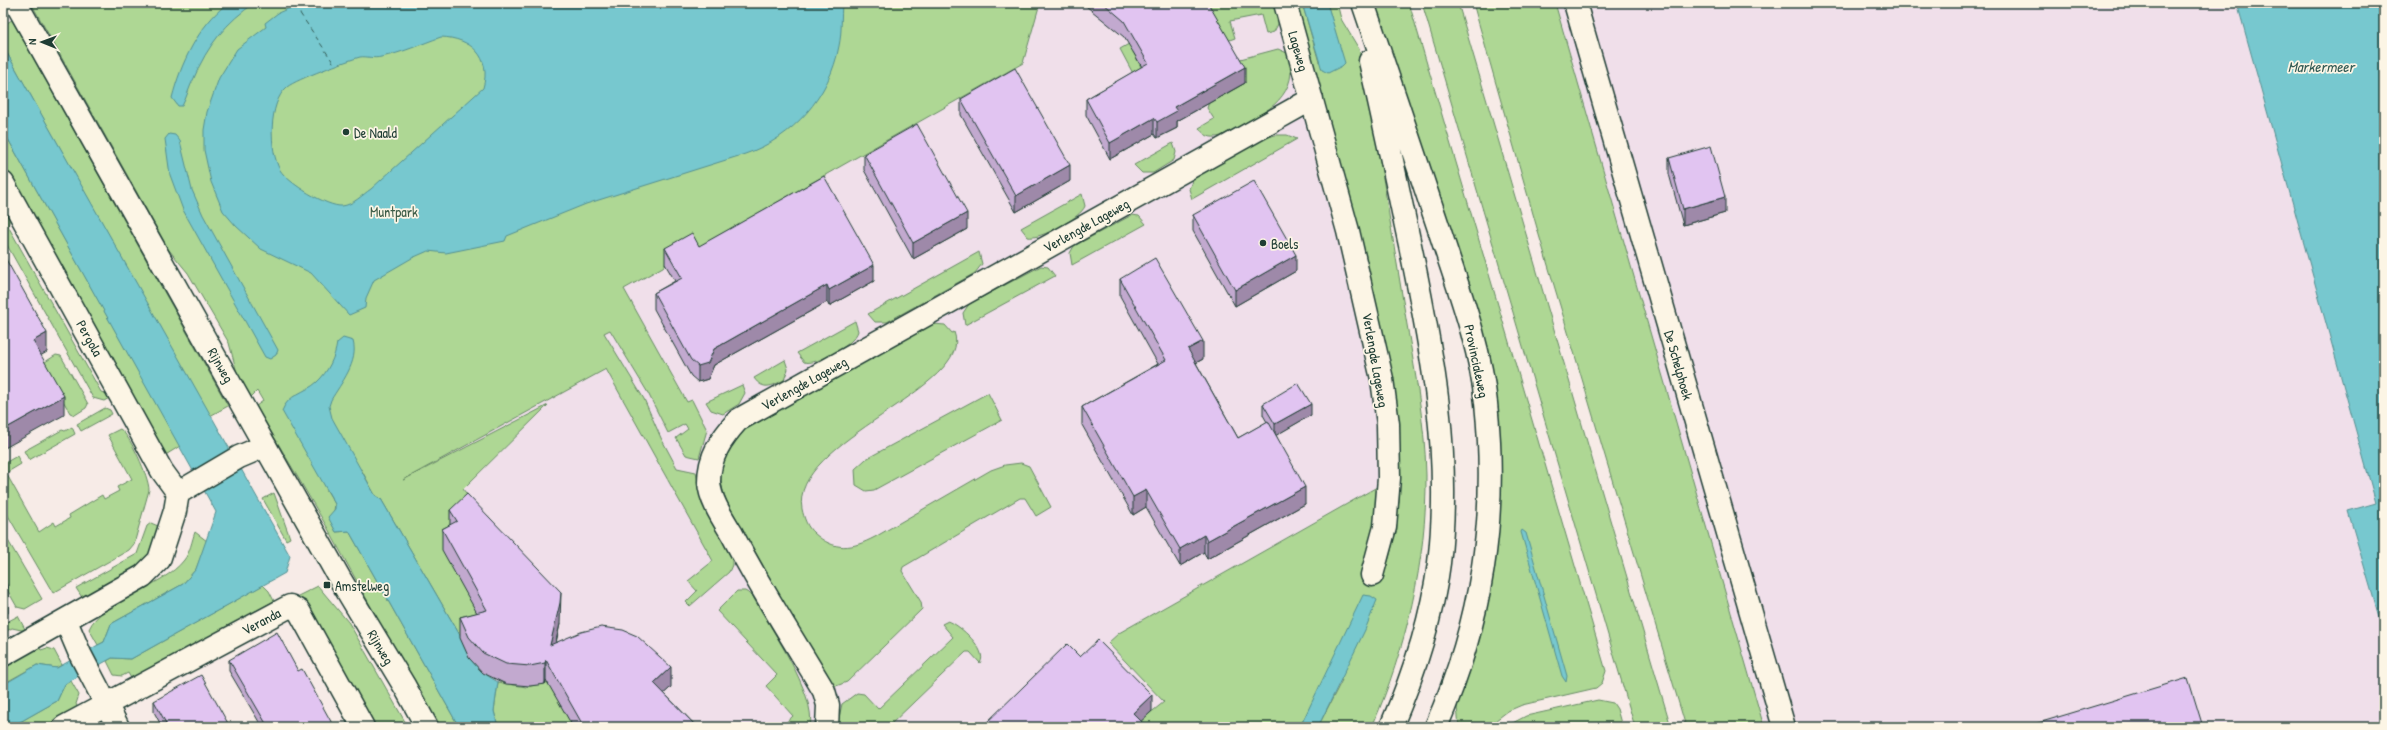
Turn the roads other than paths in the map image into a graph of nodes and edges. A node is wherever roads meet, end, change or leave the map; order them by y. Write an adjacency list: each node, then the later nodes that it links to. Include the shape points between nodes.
1 (16, 3): 8 (street, Rijnweg)
2 (1285, 3): 6 (street, Lageweg)
3 (1357, 3): 19 (street, via 1427,325 1443,450 1443,511 1439,564 1433,598 1417,654)
4 (1363, 3): 20 (street, Provincialeweg, via 1472,329 1486,401 1491,483 1487,542 1479,598 1455,684)
5 (1575, 3): 21 (street, De Schelphoek)
6 (1312, 99): 10 (street, Verlengde Lageweg, via 1366,304 1387,416 1389,478 1385,527); 18 (street, Verlengde Lageweg, via 738,420 723,436 711,465 709,483 714,503 752,573 824,691 828,705)
7 (3, 184): 9 (street, Pergola, via 162,470)
8 (265, 446): 9 (street, via 239,457); 17 (street, Rijnweg)
9 (178, 492): 11 (street, via 159,560 143,576)
10 (1372, 575)
11 (66, 621): 12 (street); 13 (street)
12 (3, 656)
13 (105, 704): 14 (street, Veranda); 15 (street); 16 (street, Veranda, via 290,606 299,611)
14 (64, 727)
15 (118, 727)
16 (364, 727)
17 (427, 727)
18 (827, 727)
19 (1391, 727)
20 (1436, 727)
21 (1784, 727)

